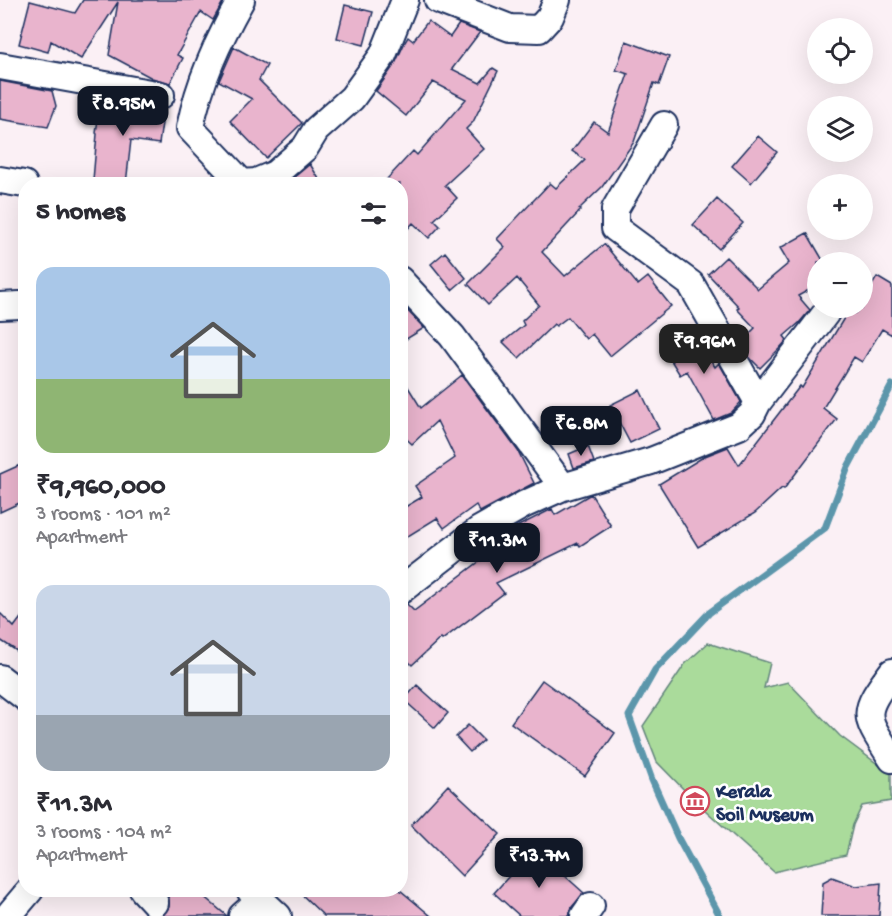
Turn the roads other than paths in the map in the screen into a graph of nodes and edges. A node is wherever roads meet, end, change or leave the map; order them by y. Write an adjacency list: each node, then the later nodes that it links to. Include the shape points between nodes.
1 (241, 0): 8 (street, via 219,39 195,101 190,128)
2 (405, 0): 9 (street, via 383,55 352,99 316,130 305,148)
3 (438, 0): 4 (street, via 510,28 539,29)
4 (557, 0)
5 (0, 66): 6 (street)
6 (160, 95)
7 (664, 126): 12 (street, via 615,209 615,228 691,284)
8 (235, 177)
9 (269, 177)
10 (408, 289): 13 (street, via 452,336)
11 (822, 318): 12 (street)
12 (758, 402): 13 (street, via 740,426 651,461)
13 (563, 487): 14 (street, via 479,530)
14 (408, 585)
15 (892, 672): 18 (street, via 869,709 874,729)
16 (0, 678): 17 (street)
17 (18, 692)
18 (892, 759)
19 (24, 897): 21 (street)
20 (263, 902): 22 (street)
21 (9, 916)
22 (242, 916)

